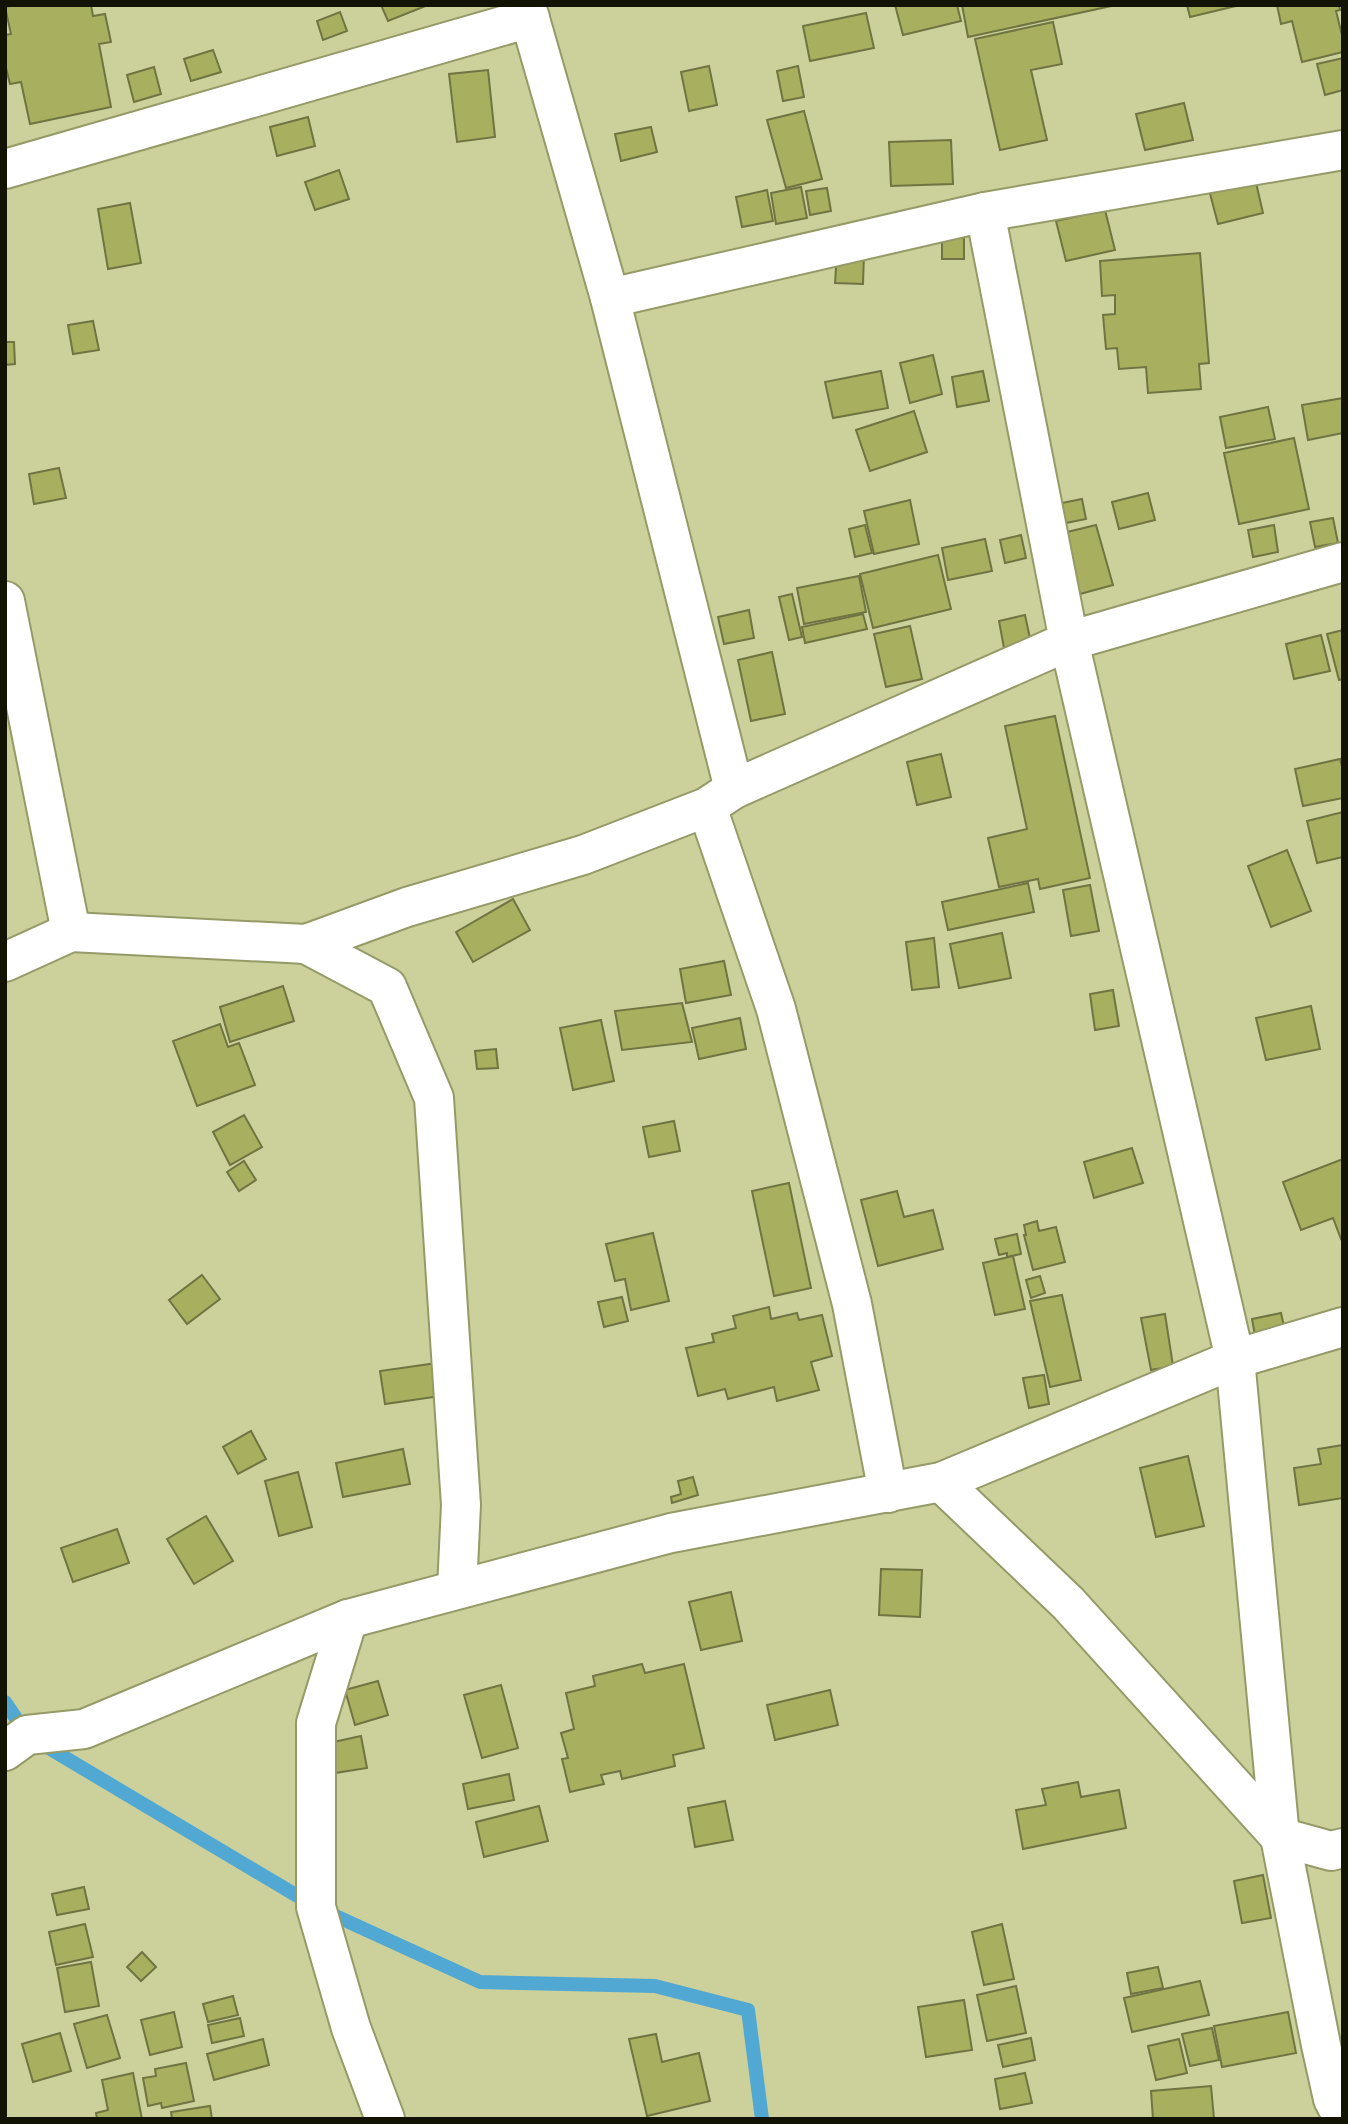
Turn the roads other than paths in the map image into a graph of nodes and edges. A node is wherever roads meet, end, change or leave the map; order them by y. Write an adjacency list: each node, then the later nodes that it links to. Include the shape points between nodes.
1 (528, 12): 3 (street); 5 (street)
2 (1343, 150): 4 (street)
3 (5, 169)
4 (985, 212): 5 (street); 8 (street)
5 (610, 298): 9 (street)
6 (1343, 562): 8 (street)
7 (5, 601): 10 (street)
8 (1069, 641): 9 (street); 14 (street)
9 (721, 798): 11 (street, via 583,855 407,907); 16 (street, via 852,1304)
10 (72, 932): 11 (street); 12 (street)
11 (306, 944): 17 (street, via 387,987 434,1098 461,1504)
12 (5, 962)
13 (1343, 1327): 14 (street)
14 (1235, 1359): 15 (street); 20 (street)
15 (941, 1482): 16 (street); 20 (street, via 1068,1603)
16 (888, 1493): 17 (street, via 671,1533)
17 (457, 1589): 18 (street)
18 (348, 1619): 19 (street, via 84,1729 27,1735); 23 (street, via 316,1723 316,1907 351,2028)
19 (5, 1751)
20 (1280, 1837): 21 (street, via 1331,1851); 22 (street, via 1333,2099)
21 (1343, 1848)
22 (1343, 2118)
23 (385, 2119)

